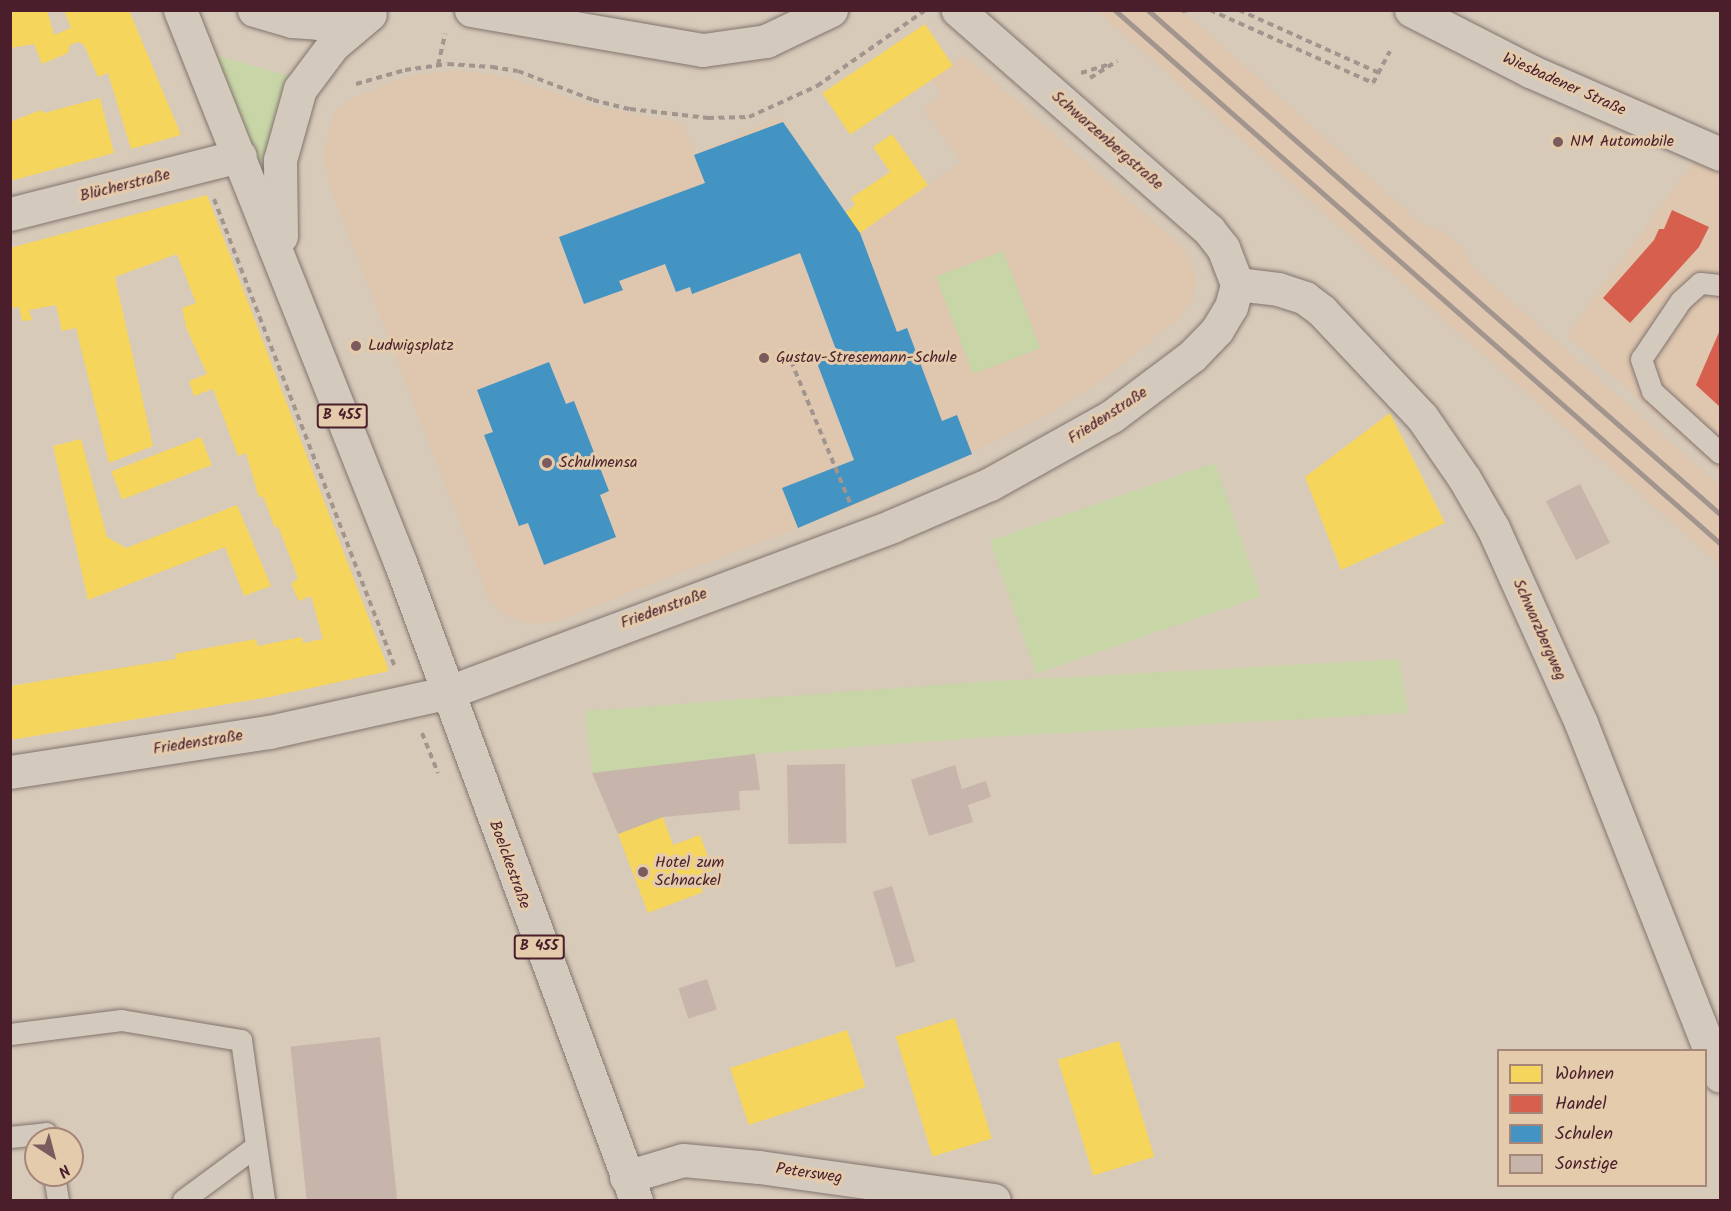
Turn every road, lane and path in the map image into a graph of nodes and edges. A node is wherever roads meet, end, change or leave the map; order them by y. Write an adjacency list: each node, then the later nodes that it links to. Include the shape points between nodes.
1 (180, 10): 22 (street, B 455)
2 (254, 10): 12 (street, B 455, via 318,23)
3 (563, 10): 14 (street)
4 (831, 10): 14 (street, via 775,38 731,49 665,47)
5 (925, 10): 17 (path, via 817,86 749,117 708,118 630,109 593,100 518,71)
6 (958, 10): 26 (street, Schwarzenbergstraße, via 1209,230 1223,248)
7 (1182, 10): 8 (path)
8 (1190, 10)
9 (1210, 10): 19 (path, via 1373,83)
10 (1239, 10): 19 (path)
11 (1411, 10): 21 (street, Wiesbadener Straße, via 1530,71)
12 (377, 12): 25 (street, B 455, via 333,45 311,72 291,113 278,186)
13 (459, 17): 14 (street, via 536,19); 17 (path)
14 (606, 35)
15 (1390, 51): 19 (path)
16 (1117, 61): 18 (path, via 1081,73)
17 (438, 65): 20 (path)
18 (1074, 68)
19 (1379, 73)
20 (356, 84)
21 (1720, 154)
22 (240, 156): 23 (street, Blücherstraße); 25 (street, B 455)
23 (208, 164): 24 (street, Blücherstraße); 32 (path, via 208,184)
24 (10, 214)
25 (284, 271): 31 (street, Boelckestraße / B 455)
26 (1237, 284): 31 (street, Friedenstraße, via 1231,307 1217,330 1176,369 1112,416 990,484 892,526); 36 (street, Schwarzbergweg, via 1278,289 1305,298 1322,311 1422,417 1464,478 1493,528 1581,723)
27 (1720, 285): 29 (lane, via 1700,284 1681,300 1641,359 1652,391)
28 (791, 361): 30 (path)
29 (1720, 453)
30 (852, 507)
31 (449, 692): 32 (street, Friedenstraße); 38 (street, Boelckestraße / B 455, via 497,832)
32 (410, 701): 33 (street, Friedenstraße, via 269,732); 34 (path)
33 (10, 772)
34 (440, 779)
35 (10, 1034): 37 (lane, via 122,1020 241,1040)
36 (1720, 1077)
37 (256, 1146): 39 (lane); 40 (lane)
38 (631, 1189): 41 (street, Petersweg, via 683,1160)
39 (183, 1200)
40 (264, 1200)
41 (994, 1200)

